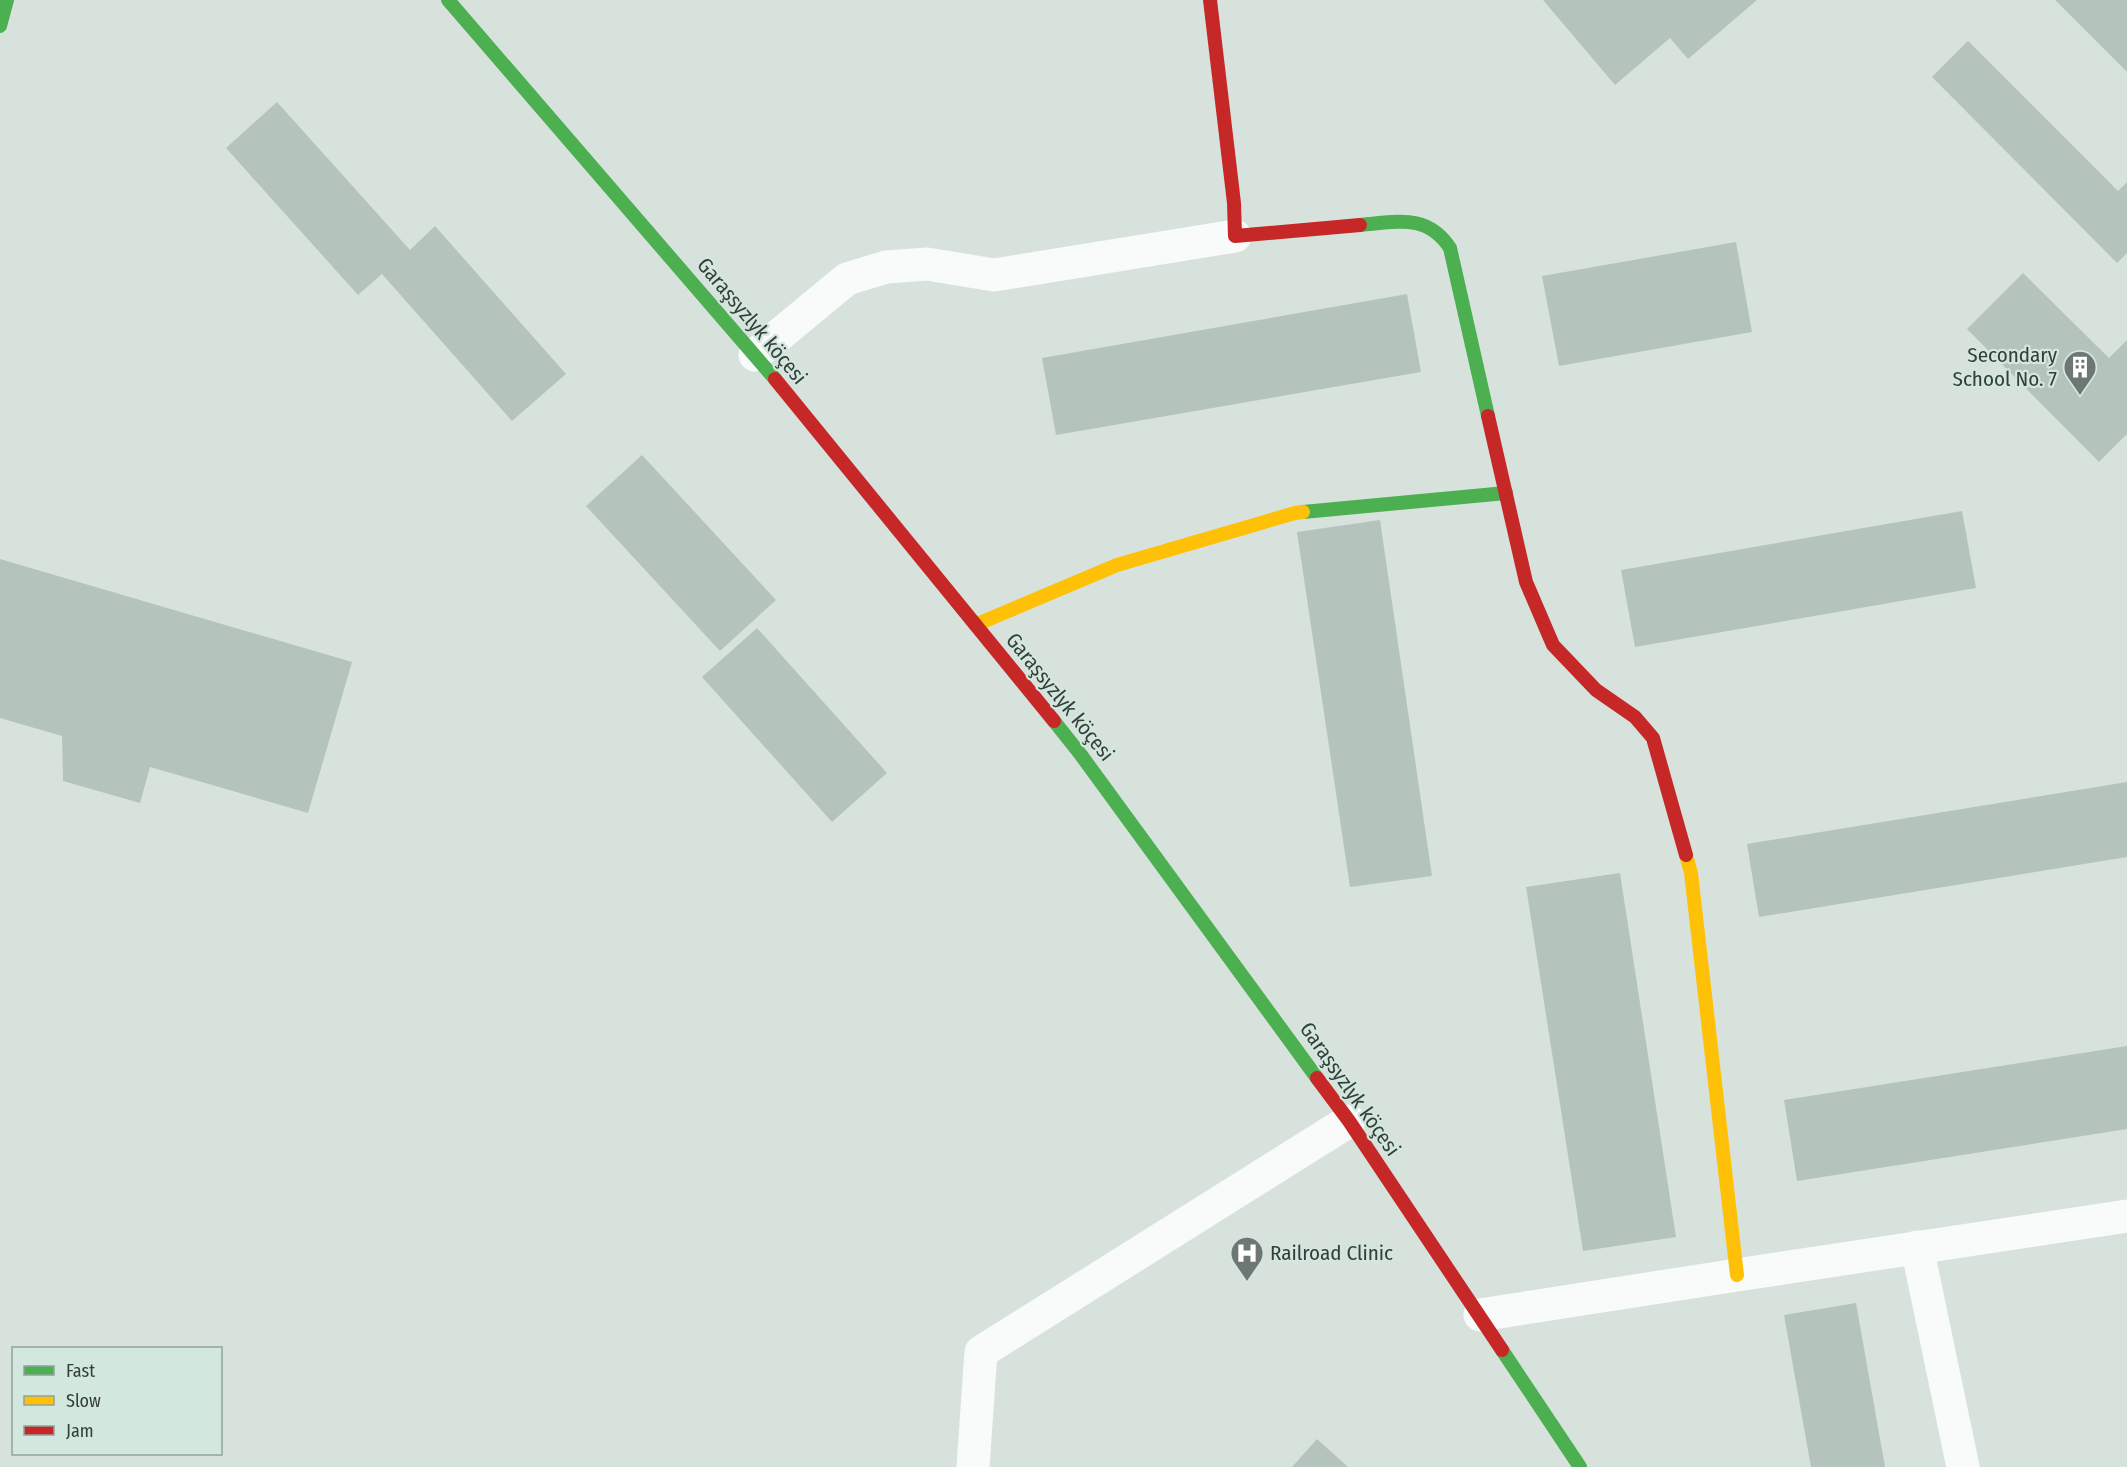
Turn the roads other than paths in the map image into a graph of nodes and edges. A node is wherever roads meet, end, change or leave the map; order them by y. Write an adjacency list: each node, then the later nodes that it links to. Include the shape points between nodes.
1 (7, 0): 4 (street)
2 (448, 0): 6 (street, Garaşsyzlyk köçesi)
3 (1210, 0): 5 (street)
4 (0, 26)
5 (1235, 237): 6 (street, via 994,275 927,264 886,267 847,279); 7 (street, via 1413,222 1441,234 1450,249)
6 (755, 355): 8 (street, Garaşsyzlyk köçesi)
7 (1506, 493): 8 (street, via 1295,513 1117,565); 12 (street, via 1526,582 1553,645 1596,690 1635,717 1653,738 1691,873)
8 (975, 625): 9 (street, Garaşsyzlyk köçesi, via 1081,755)
9 (1349, 1121): 13 (street, Garaşsyzlyk köçesi); 14 (street, via 981,1352)
10 (2127, 1216): 11 (street)
11 (1917, 1247): 12 (street); 16 (street)
12 (1737, 1275): 13 (street)
13 (1480, 1316): 15 (street, Garaşsyzlyk köçesi)
14 (974, 1467)
15 (1580, 1467)
16 (1964, 1467)

